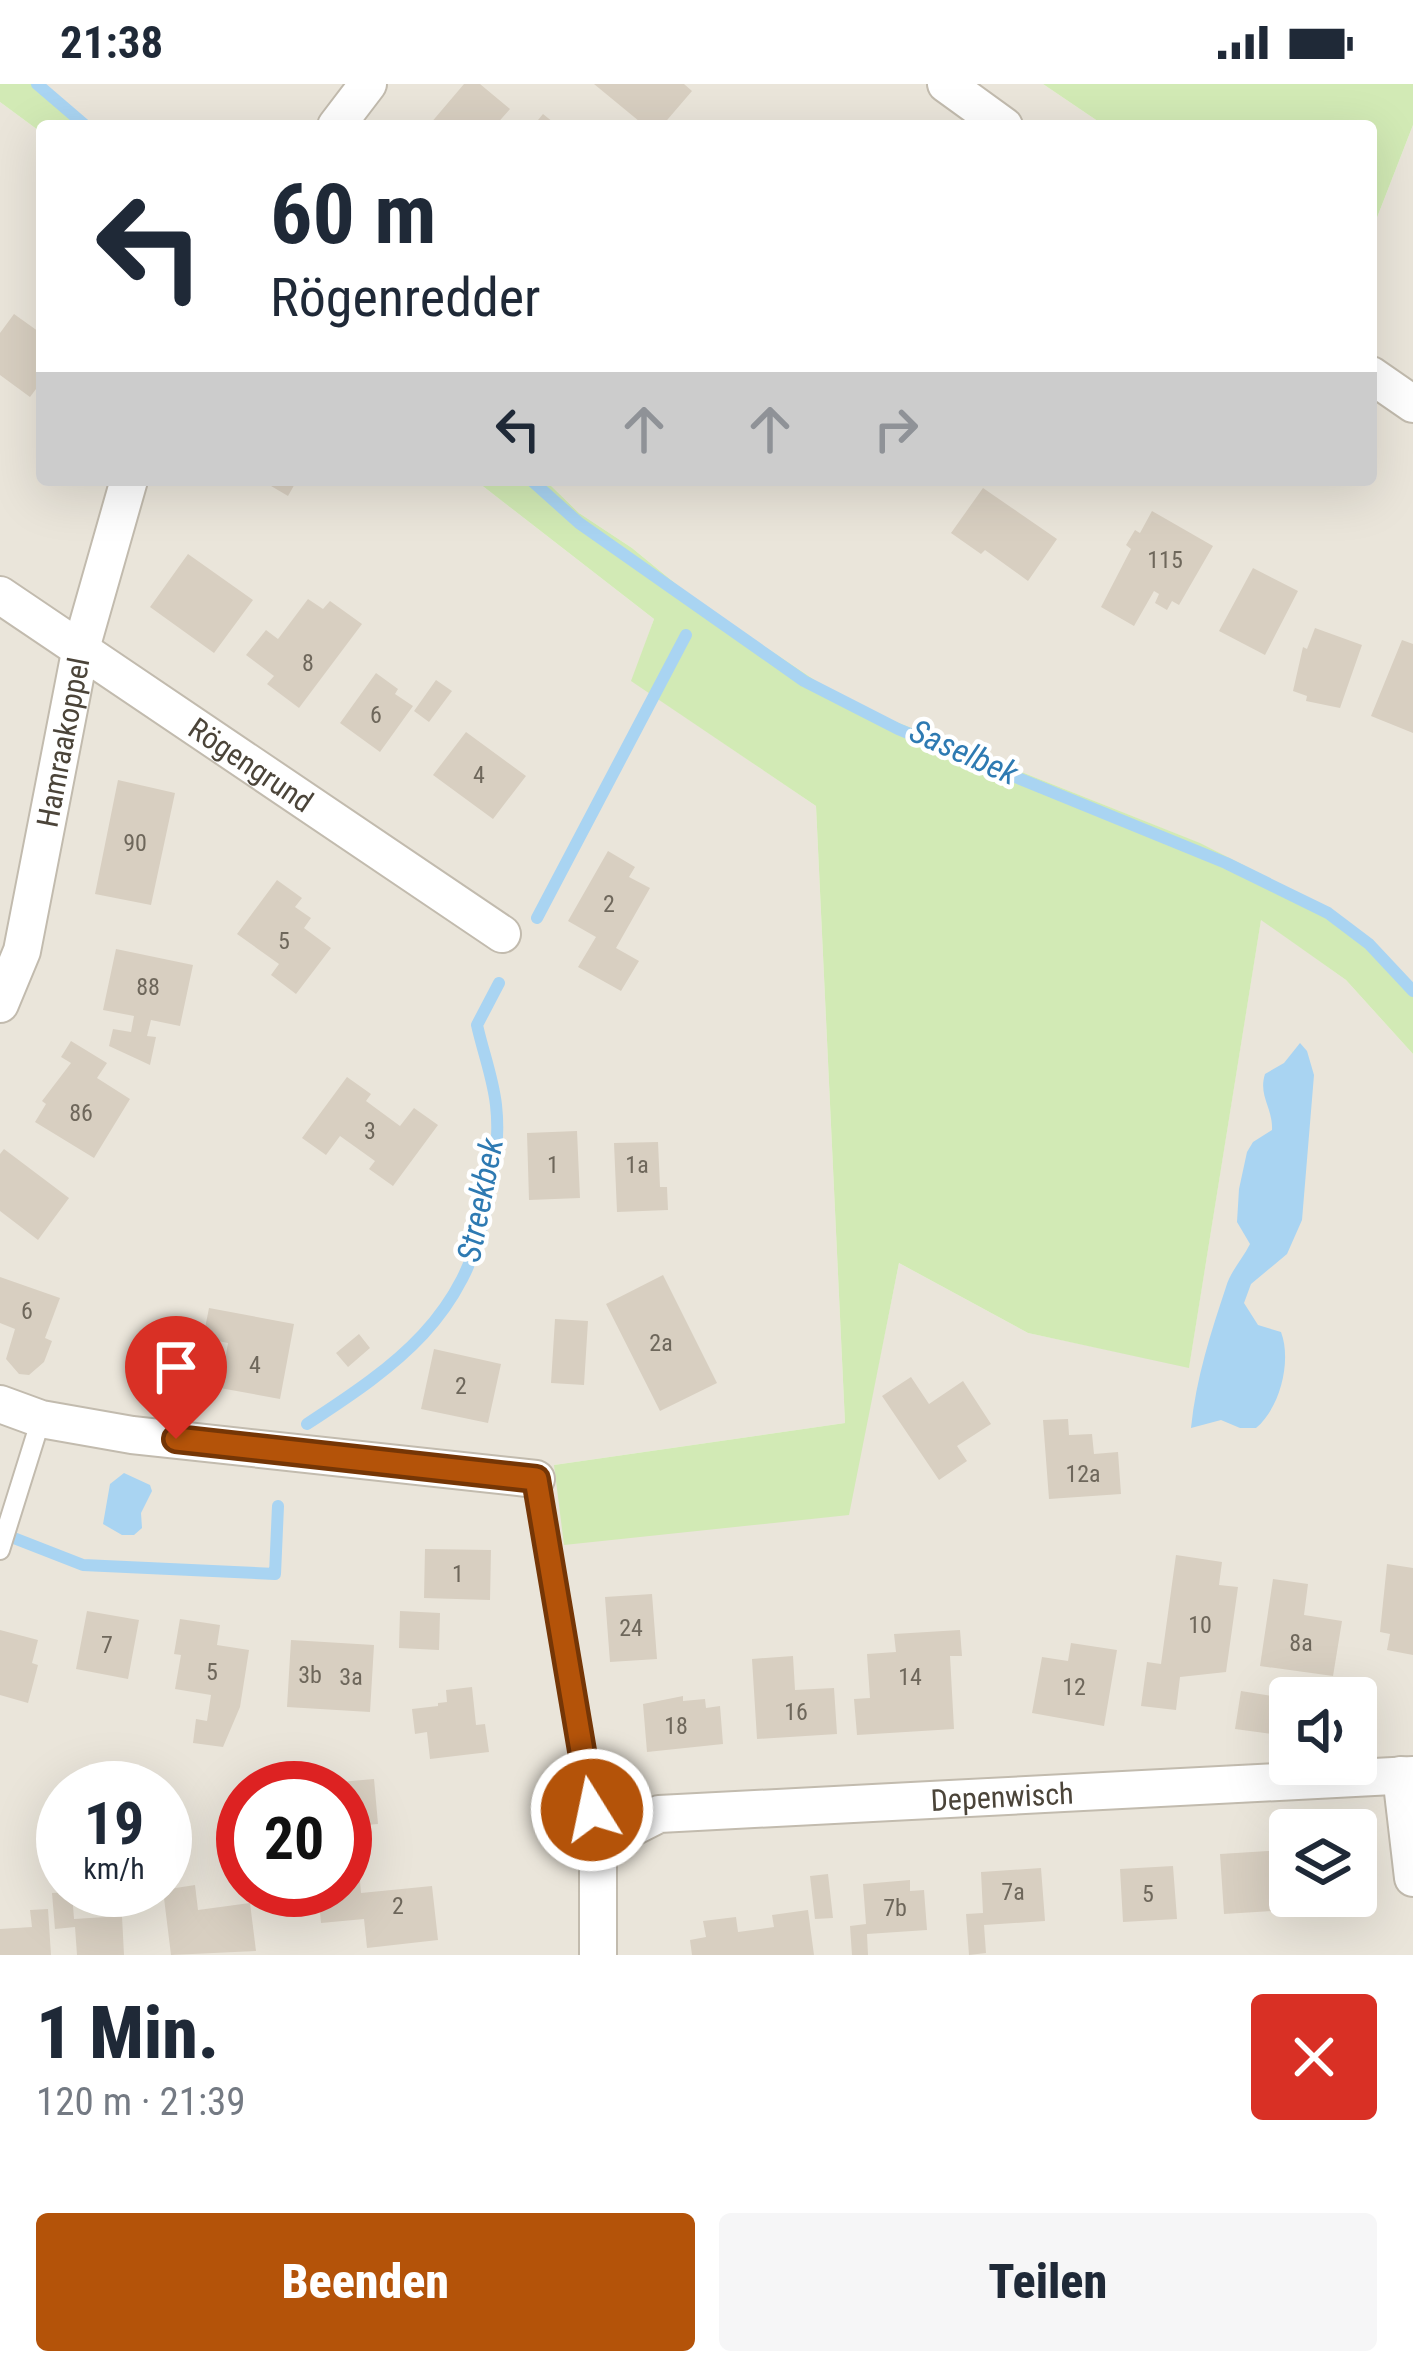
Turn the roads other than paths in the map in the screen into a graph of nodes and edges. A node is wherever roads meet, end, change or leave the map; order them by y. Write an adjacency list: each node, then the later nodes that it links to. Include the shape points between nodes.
1 (368, 84): 3 (street)
2 (946, 84): 4 (street)
3 (341, 120)
4 (996, 120)
5 (1377, 379): 6 (street)
6 (1413, 404)
7 (126, 486): 9 (street, Hamraakoppel)
8 (0, 595): 9 (street, Rögengrund)
9 (80, 652): 10 (street, Rögengrund); 11 (street, Hamraakoppel, via 22,951)
10 (502, 934)
11 (0, 1004)
12 (0, 1404): 13 (street)
13 (41, 1419): 14 (street); 15 (lane)
14 (536, 1479): 17 (lane)
15 (0, 1550)
16 (1407, 1775): 17 (street, Depenwisch, via 658,1814); 18 (street)
17 (598, 1845): 19 (street)
18 (1413, 1878)
19 (598, 1955)

